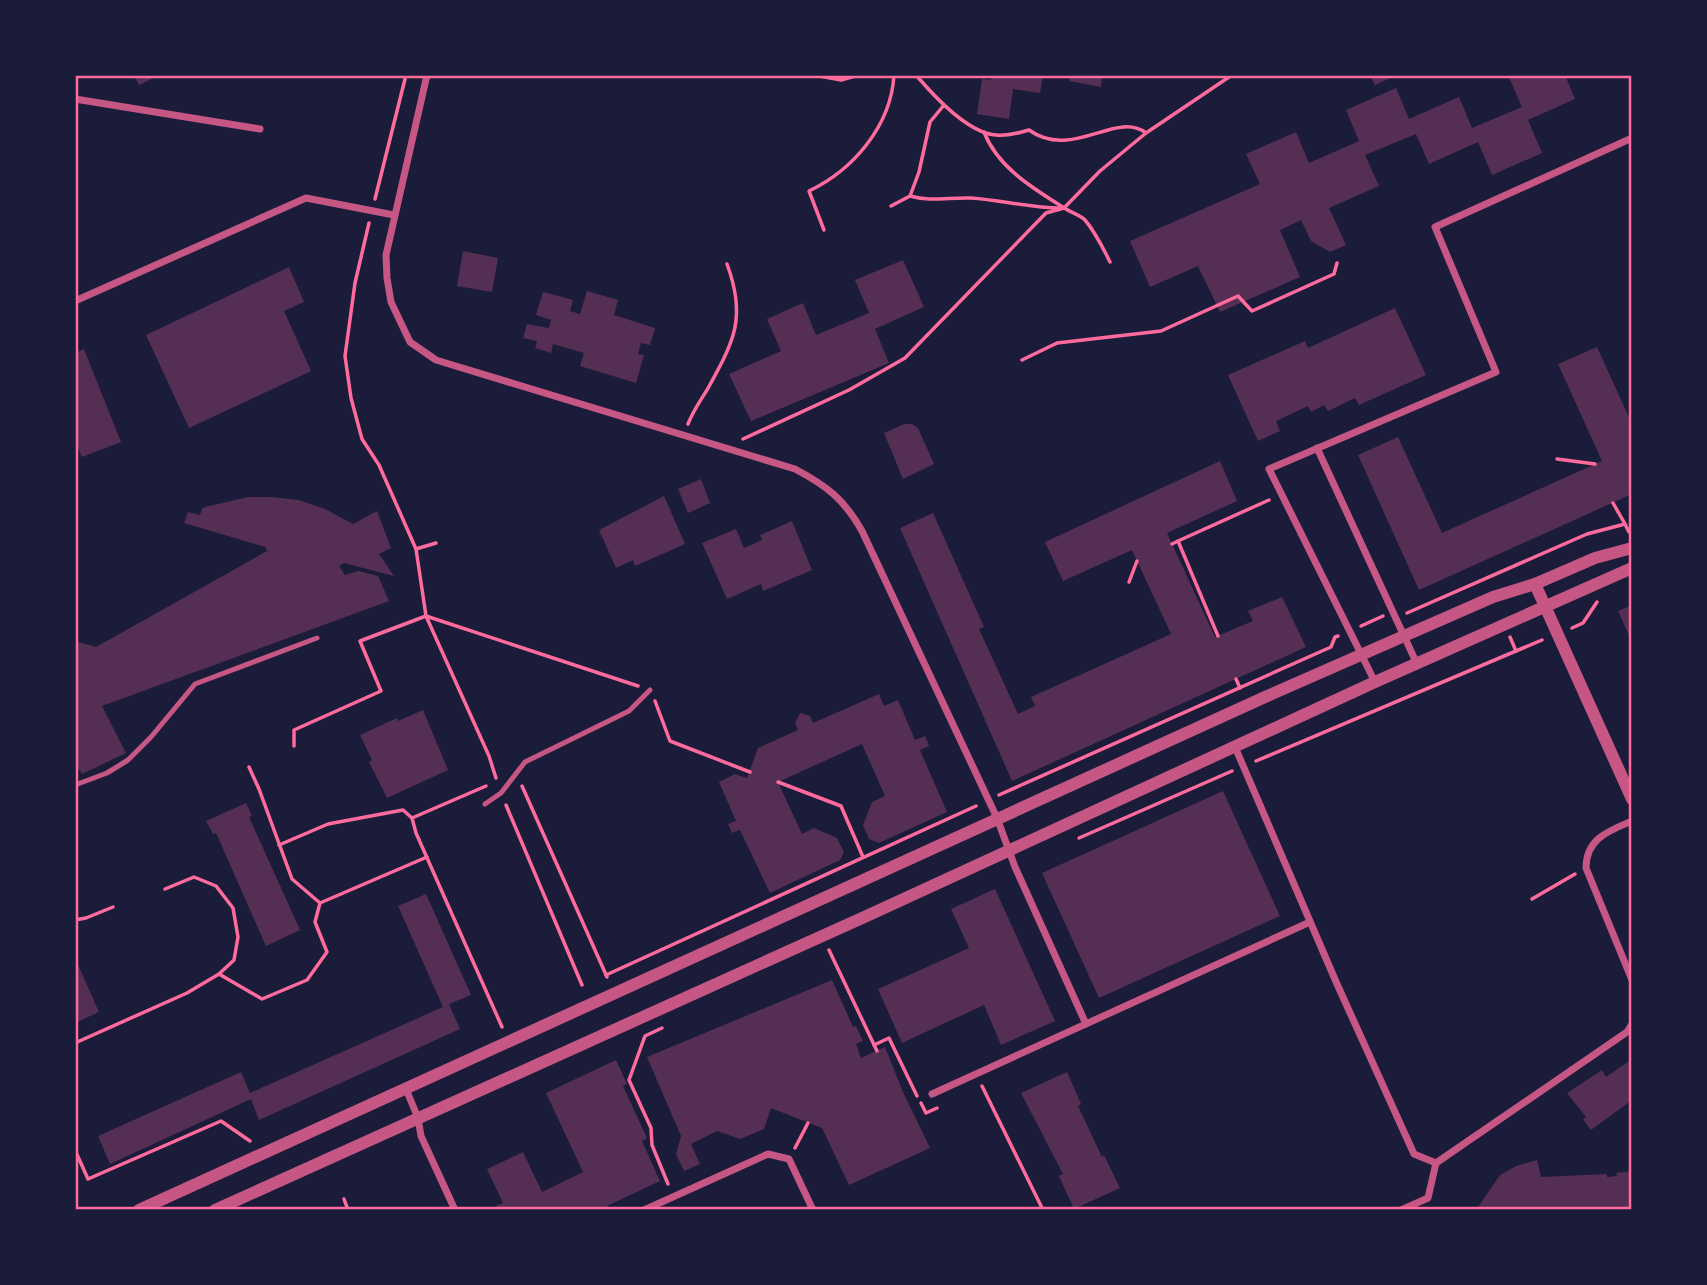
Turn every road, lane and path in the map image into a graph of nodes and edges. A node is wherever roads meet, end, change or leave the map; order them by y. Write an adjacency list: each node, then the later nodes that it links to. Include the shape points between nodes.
1 (406, 75): 17 (path)
2 (427, 75): 18 (street)
3 (814, 75): 4 (path, via 841,80)
4 (859, 75)
5 (894, 75): 19 (path, via 894,87 875,134 849,165 809,191)
6 (916, 75): 9 (path)
7 (1232, 75): 12 (path)
8 (75, 99): 10 (street)
9 (944, 105): 11 (path); 14 (path, via 930,122)
10 (260, 129)
11 (984, 132): 12 (path, via 1029,130 1041,139 1058,141 1122,126 1138,127); 16 (path, via 1005,167)
12 (1146, 133): 16 (path)
13 (1632, 138): 27 (street, via 1436,227 1496,372)
14 (910, 196): 15 (path); 16 (path)
15 (891, 206)
16 (1064, 208): 20 (path, via 1083,218); 26 (path, via 1046,214 905,358 849,390)
17 (372, 210): 18 (street); 23 (street, via 306,198); 38 (path, via 355,282 345,356 362,439 379,464)
18 (394, 215): 25 (street, via 386,255 391,302 411,341 422,351 436,360)
19 (824, 230)
20 (1110, 262)
21 (1337, 263): 24 (path, via 1334,274 1252,310 1238,296 1161,331 1056,342)
22 (727, 264): 25 (path, via 737,296 735,328)
23 (75, 301)
24 (1022, 360)
25 (684, 435): 26 (street)
26 (724, 448): 69 (street, via 796,469 836,494 852,513)
27 (1317, 448): 30 (street, via 1269,469); 45 (street)
28 (1557, 459): 29 (path)
29 (1595, 464)
30 (1281, 494): 34 (path); 47 (street)
31 (1613, 503): 32 (path)
32 (1625, 524): 33 (path); 45 (path, via 1587,534 1406,614)
33 (1632, 538)
34 (1178, 541): 36 (path); 49 (path)
35 (436, 543): 38 (path)
36 (1172, 544)
37 (1632, 548): 42 (street)
38 (416, 549): 46 (path)
39 (1137, 561): 41 (path)
40 (1632, 568): 44 (street)
41 (1129, 582)
42 (1535, 584): 44 (street); 50 (street, via 1493,597)
43 (1608, 597): 48 (path, via 1596,602 1583,623)
44 (1544, 606): 48 (street); 53 (street)
45 (1393, 612): 47 (path); 50 (street)
46 (426, 616): 57 (path); 58 (path, via 360,641 382,691 294,730); 64 (path)
47 (1349, 631): 52 (street); 56 (path, via 1335,637 1331,647)
48 (1557, 634): 60 (path); 68 (street)
49 (1218, 636)
50 (1405, 637): 52 (street); 53 (street)
51 (317, 638): 66 (lane, via 195,684 128,760)
52 (1361, 655): 55 (street); 72 (street)
53 (1417, 664): 55 (street)
54 (1236, 679): 56 (path)
55 (1375, 682): 59 (street)
56 (1240, 688): 69 (path)
57 (650, 690): 62 (path, via 670,741); 63 (lane, via 629,711 525,762)
58 (294, 746)
59 (1235, 747): 60 (street); 76 (street)
60 (1243, 766): 74 (path); 85 (street)
61 (249, 767): 75 (path)
62 (750, 772)
63 (516, 773): 64 (path); 67 (lane); 88 (path)
64 (497, 782): 71 (path)
65 (778, 782): 78 (path, via 841,806)
66 (75, 785)
67 (501, 793): 70 (lane); 90 (path)
68 (1632, 799)
69 (988, 800): 72 (street); 78 (path)
70 (485, 804)
71 (412, 818): 75 (path, via 403,810 328,824); 77 (path)
72 (997, 818): 76 (street); 99 (street)
73 (1632, 821): 79 (street, via 1595,841 1586,855)
74 (1074, 841)
75 (279, 845): 82 (path, via 292,879)
76 (1009, 851): 92 (street); 103 (street)
77 (427, 857): 82 (path); 95 (path)
78 (863, 858): 88 (path)
79 (1586, 868): 81 (path); 89 (street)
80 (165, 889): 87 (path, via 194,877 216,886 233,908 238,937 233,960)
81 (1532, 898)
82 (320, 903): 87 (path, via 315,922 327,952 307,980 262,999)
83 (113, 907): 84 (path)
84 (75, 920)
85 (1310, 922): 92 (street); 108 (street, via 1414,1154)
86 (829, 950): 97 (path)
87 (219, 974): 96 (path)
88 (606, 975): 91 (path)
89 (1632, 979)
90 (582, 985)
91 (611, 987)
92 (1086, 1024): 101 (street)
93 (1632, 1024): 108 (street)
94 (669, 1025): 110 (path, via 645,1036 629,1080 651,1128 652,1144 668,1183)
95 (504, 1032)
96 (75, 1043)
97 (874, 1045): 98 (path); 102 (path, via 888,1038 926,1113)
98 (877, 1051)
99 (406, 1089): 103 (street); 111 (street)
100 (971, 1091): 117 (path, via 982,1086)
101 (932, 1094)
102 (948, 1102)
103 (418, 1118): 112 (street); 114 (street, via 421,1136)
104 (808, 1123): 107 (path)
105 (250, 1142): 106 (path, via 221,1121 88,1179)
106 (75, 1150)
107 (789, 1159): 110 (street, via 768,1154); 116 (street)
108 (1436, 1163): 118 (street, via 1428,1198)
109 (345, 1199): 113 (path)
110 (665, 1200): 115 (street)
111 (139, 1210)
112 (215, 1210)
113 (348, 1210)
114 (455, 1210)
115 (644, 1210)
116 (813, 1210)
117 (1043, 1210)
118 (1401, 1210)

